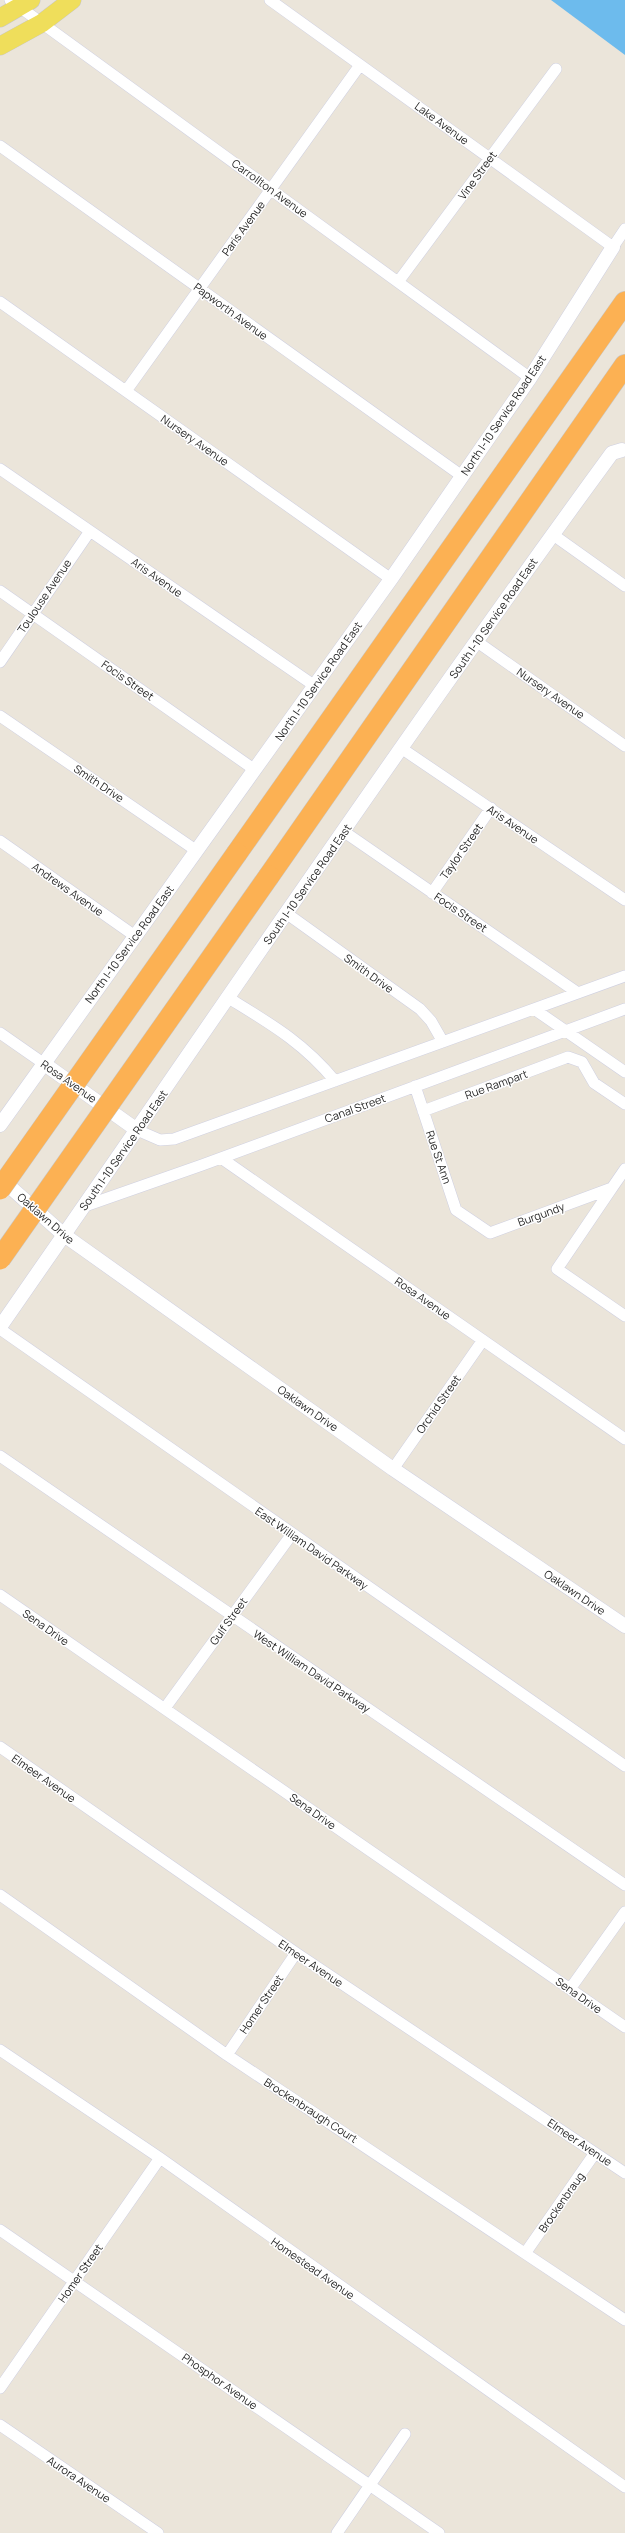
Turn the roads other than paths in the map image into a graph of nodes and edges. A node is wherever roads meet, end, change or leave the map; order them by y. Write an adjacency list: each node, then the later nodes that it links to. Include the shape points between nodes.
1 (72, 0): 5 (main road)
2 (270, 0): 7 (street, Lake Avenue)
3 (20, 2): 4 (main road); 5 (street, Carrollton Avenue)
4 (0, 18)
5 (42, 23): 6 (main road); 11 (street, Carrollton Avenue)
6 (0, 46)
7 (360, 64): 10 (street, Lake Avenue); 11 (street, Paris Avenue)
8 (556, 68): 10 (street, Vine Street)
9 (0, 146): 15 (street, Papworth Avenue)
10 (490, 158): 13 (street, Lake Avenue); 14 (street, Vine Street)
11 (271, 189): 14 (street, Carrollton Avenue); 15 (street, Paris Avenue)
12 (625, 229): 13 (street, North I-10 Service Road East)
13 (613, 247): 20 (street, North I-10 Service Road East)
14 (398, 282): 20 (street, Carrollton Avenue)
15 (199, 289): 21 (street, Paris Avenue); 25 (street, Papworth Avenue)
16 (0, 302): 21 (street, Nursery Avenue)
17 (625, 302): 67 (highway, bridge)
18 (625, 365): 22 (highway)
19 (625, 375): 22 (highway)
20 (530, 378): 25 (street, North I-10 Service Road East)
21 (126, 391): 28 (street, Nursery Avenue)
22 (599, 403): 71 (highway, bridge)
23 (624, 451): 27 (street, South I-10 Service Road East, via 612,453)
24 (0, 469): 26 (street, Aris Avenue)
25 (462, 476): 28 (street, North I-10 Service Road East)
26 (90, 531): 31 (street, Toulouse Avenue); 34 (street, Aris Avenue)
27 (552, 534): 29 (street); 32 (street, South I-10 Service Road East)
28 (391, 579): 34 (street, North I-10 Service Road East)
29 (625, 586)
30 (0, 591): 31 (street, Focis Street)
31 (32, 613): 33 (street, Toulouse Avenue); 38 (street, Focis Street)
32 (476, 641): 36 (street, Nursery Avenue); 37 (street, South I-10 Service Road East)
33 (0, 662)
34 (315, 686): 38 (street, North I-10 Service Road East)
35 (0, 716): 42 (street, Smith Drive)
36 (625, 746)
37 (401, 748): 39 (street, Aris Avenue); 40 (street, South I-10 Service Road East)
38 (255, 770): 42 (street, North I-10 Service Road East)
39 (491, 808): 43 (street, Taylor Street); 44 (street, Aris Avenue)
40 (343, 831): 43 (street, Focis Street); 45 (street, South I-10 Service Road East)
41 (0, 842): 46 (street, Andrews Avenue)
42 (197, 851): 46 (street, North I-10 Service Road East)
43 (432, 893): 48 (street, Focis Street)
44 (625, 900)
45 (286, 913): 49 (street, South I-10 Service Road East); 54 (street, Smith Drive, via 420,1009 431,1020)
46 (135, 936): 55 (street, North I-10 Service Road East)
47 (625, 976): 48 (street)
48 (578, 993): 51 (street)
49 (228, 997): 57 (street, via 291,1037 315,1057); 62 (street, South I-10 Service Road East)
50 (625, 1008): 52 (street, Canal Street)
51 (534, 1009): 52 (street); 54 (street)
52 (565, 1031): 56 (street); 58 (street, Canal Street)
53 (0, 1033): 55 (street, Rosa Avenue)
54 (443, 1042): 57 (street)
55 (43, 1063): 61 (street, North I-10 Service Road East); 62 (street, Rosa Avenue)
56 (625, 1072)
57 (335, 1080): 62 (street, via 174,1139 160,1140)
58 (415, 1086): 60 (street, Rue St Ann); 63 (street, Canal Street)
59 (625, 1104): 60 (street, Rue Rampart, via 594,1083 582,1062 568,1057)
60 (423, 1111): 69 (street, Rue St Ann, via 456,1210)
61 (0, 1125)
62 (137, 1130): 68 (street, South I-10 Service Road East)
63 (221, 1158): 68 (street, Canal Street); 74 (street, Rosa Avenue)
64 (625, 1169): 66 (street)
65 (0, 1178): 70 (street, Oaklawn Drive)
66 (612, 1188): 69 (street, Burgundy, via 490,1233); 72 (street, via 557,1269)
67 (0, 1189)
68 (85, 1206): 70 (street, South I-10 Service Road East)
69 (471, 1220)
70 (64, 1235): 73 (street, South I-10 Service Road East); 77 (street, Oaklawn Drive)
71 (0, 1259)
72 (625, 1316)
73 (0, 1328): 78 (street, East William David Parkway)
74 (483, 1340): 75 (street, Rosa Avenue); 77 (street, Orchid Street)
75 (625, 1439)
76 (0, 1456): 80 (street, West William David Parkway)
77 (393, 1469): 81 (street, Oaklawn Drive)
78 (292, 1534): 80 (street, Gulf Street); 84 (street, East William David Parkway)
79 (0, 1595): 82 (street, Sena Drive)
80 (232, 1616): 82 (street, Gulf Street); 85 (street, West William David Parkway)
81 (625, 1626)
82 (165, 1708): 89 (street, Sena Drive)
83 (1, 1749): 88 (street, Elmeer Avenue)
84 (625, 1766)
85 (625, 1885)
86 (0, 1895): 92 (street, Brockenbraugh Court)
87 (625, 1912): 89 (street)
88 (296, 1953): 92 (street, Homer Street); 93 (street, Elmeer Avenue)
89 (570, 1989): 90 (street, Sena Drive)
90 (625, 2027)
91 (0, 2050): 94 (street, Homestead Avenue)
92 (227, 2055): 97 (street, Brockenbraugh Court)
93 (595, 2152): 95 (street, Elmeer Avenue); 97 (street, Brockenbraug)
94 (160, 2158): 98 (street, Homer Street); 104 (street, Homestead Avenue)
95 (625, 2173)
96 (0, 2230): 98 (street, Phosphor Avenue)
97 (526, 2252): 99 (street, Brockenbraugh Court)
98 (75, 2281): 100 (street, Homer Street); 103 (street, Phosphor Avenue)
99 (625, 2320)
100 (0, 2388)
101 (0, 2425): 105 (street, Aurora Avenue)
102 (405, 2434): 103 (street)
103 (370, 2486): 106 (street); 107 (street, Phosphor Avenue)
104 (625, 2487)
105 (158, 2533)
106 (337, 2533)
107 (439, 2533)

